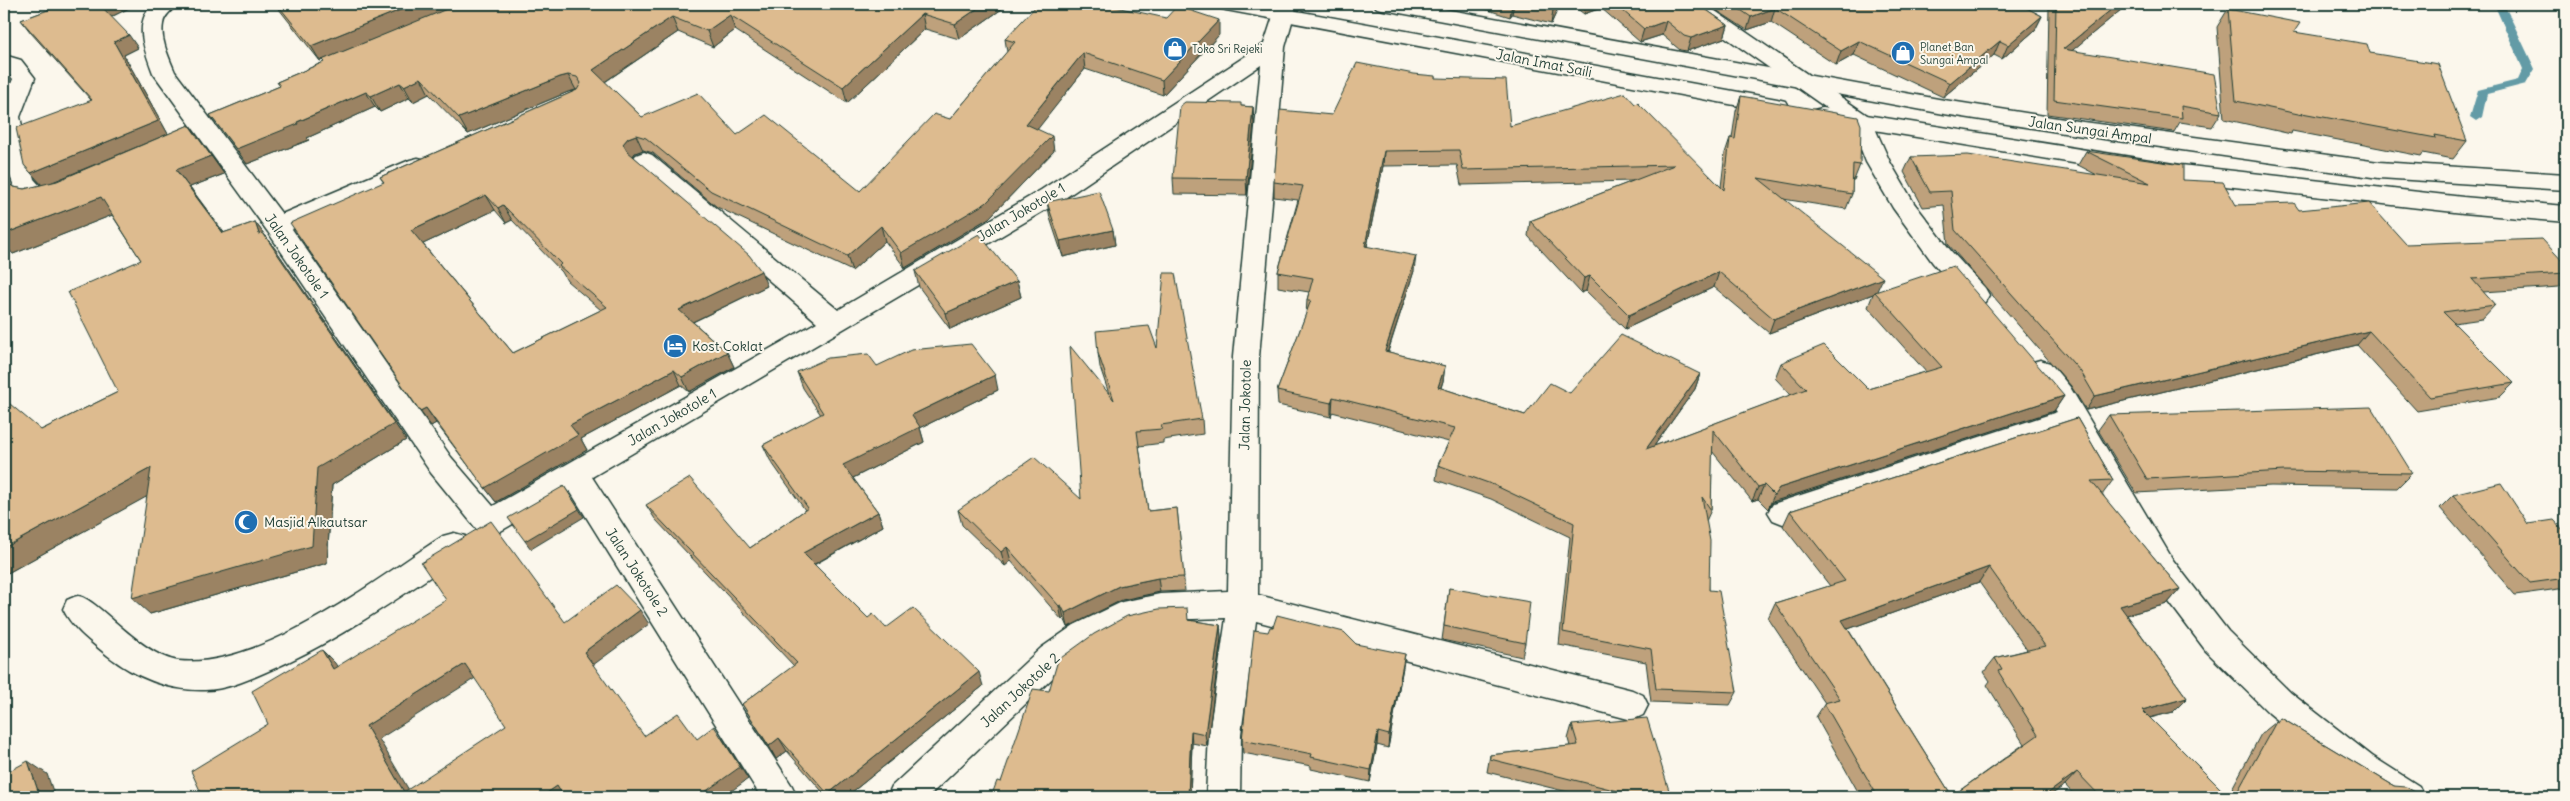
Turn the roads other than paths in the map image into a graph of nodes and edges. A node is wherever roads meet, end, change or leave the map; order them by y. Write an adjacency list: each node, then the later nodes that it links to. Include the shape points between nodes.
1 (166, 4): 17 (street, Jalan Jokotole 1, via 158,10 152,24 154,45 164,73 199,129)
2 (1226, 4): 5 (street, Jalan Imat Saili)
3 (1384, 4): 8 (street)
4 (1691, 4): 8 (street, Jalan Sungai Ampal)
5 (1284, 9): 6 (street, Jalan Jokotole); 9 (street, Jalan Imat Saili)
6 (1274, 47): 19 (street, Jalan Jokotole 1, via 1050,196); 25 (street, Jalan Jokotole, via 1246,357)
7 (4, 62): 14 (street, via 13,65 24,78 9,117 22,181 39,197)
8 (1796, 78): 9 (street); 12 (street, Jalan Sungai Ampal, via 1953,109)
9 (1862, 122): 15 (street, Jalan Sungai Ampal, via 2181,173); 18 (street, via 1878,162 1905,208 1942,257)
10 (440, 157): 17 (street)
11 (644, 160): 19 (street)
12 (2359, 168): 13 (street, Jalan Sungai Ampal); 15 (street)
13 (2566, 182)
14 (80, 183)
15 (2374, 195): 16 (street, Jalan Sungai Ampal)
16 (2566, 214)
17 (276, 226): 24 (street, Jalan Jokotole 1, via 441,465)
18 (1992, 313)
19 (836, 323): 22 (street, Jalan Jokotole 1)
20 (2023, 350): 21 (street, via 2060,394)
21 (2073, 418): 23 (street); 31 (street, via 2162,569 2217,641 2280,703 2360,767)
22 (574, 473): 24 (street, Jalan Jokotole 1); 28 (street, Jalan Jokotole 2)
23 (1783, 512)
24 (489, 523): 26 (street, via 297,643 256,664 216,676 178,676 132,657)
25 (1243, 604): 27 (street, Jalan Jokotole 2); 29 (street, Jalan Jokotole 2, via 1141,611 1122,615 1085,635 1052,658); 30 (street, Jalan Jokotole, via 1226,734)
26 (78, 608)
27 (1632, 705)
28 (780, 797)
29 (904, 797)
30 (1223, 797)
31 (2406, 797)

